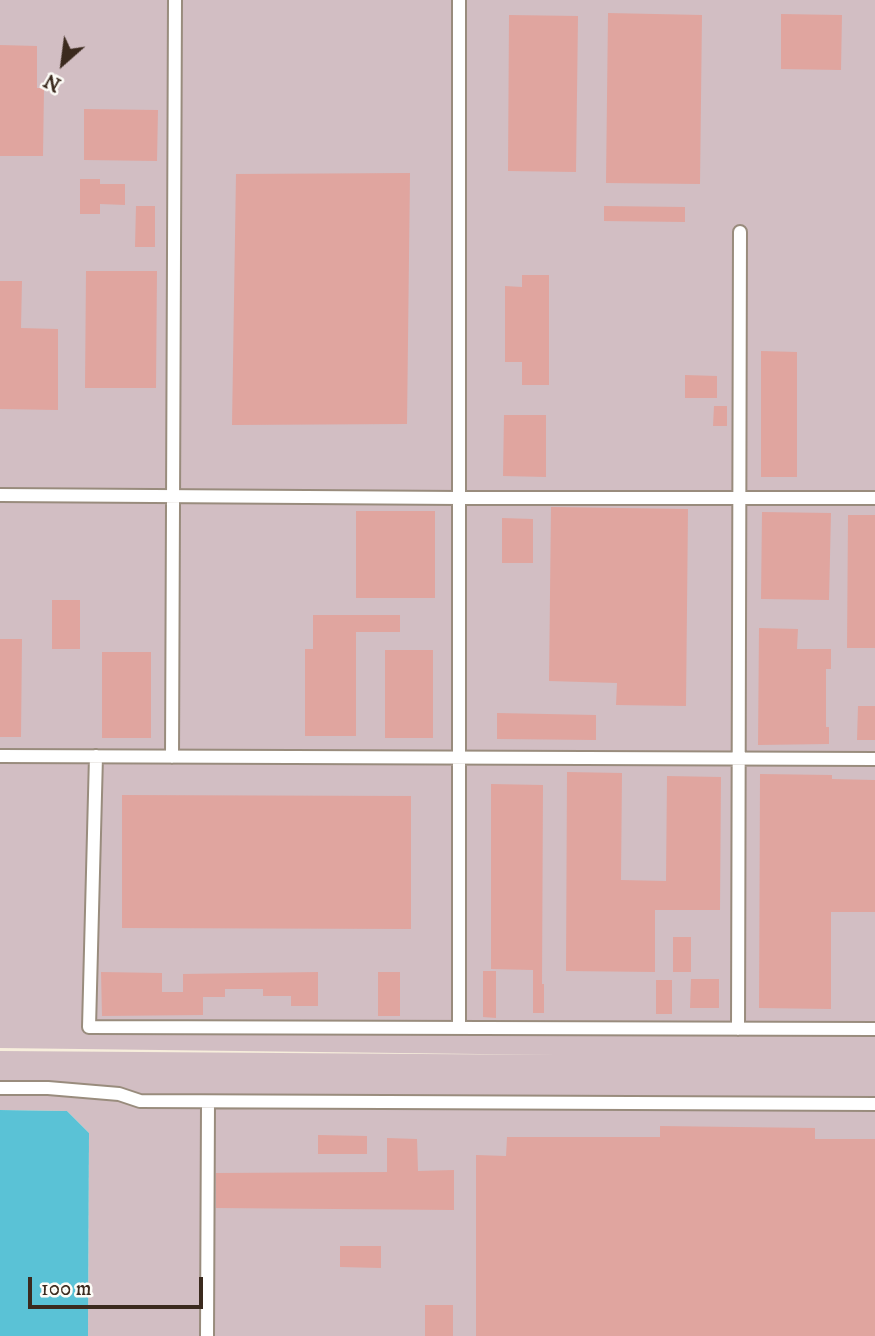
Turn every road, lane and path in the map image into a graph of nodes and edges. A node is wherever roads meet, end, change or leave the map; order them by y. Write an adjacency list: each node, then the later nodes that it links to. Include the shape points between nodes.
1 (175, 0): 5 (lane)
2 (459, 0): 6 (lane)
3 (740, 232): 7 (lane)
4 (0, 495): 5 (lane)
5 (173, 496): 6 (lane); 11 (lane)
6 (459, 498): 7 (lane); 12 (lane)
7 (739, 498): 8 (lane); 13 (lane)
8 (875, 498)
9 (0, 755): 10 (lane)
10 (96, 757): 11 (lane); 15 (lane, via 89,1027)
11 (172, 757): 12 (lane)
12 (459, 758): 13 (lane); 15 (lane)
13 (740, 758): 14 (lane); 16 (lane)
14 (875, 759)
15 (458, 1028): 16 (lane)
16 (738, 1029): 17 (lane)
17 (875, 1029)
18 (0, 1088): 19 (lane, via 119,1094 140,1101)
19 (208, 1102): 20 (lane); 21 (lane)
20 (875, 1104)
21 (207, 1336)

